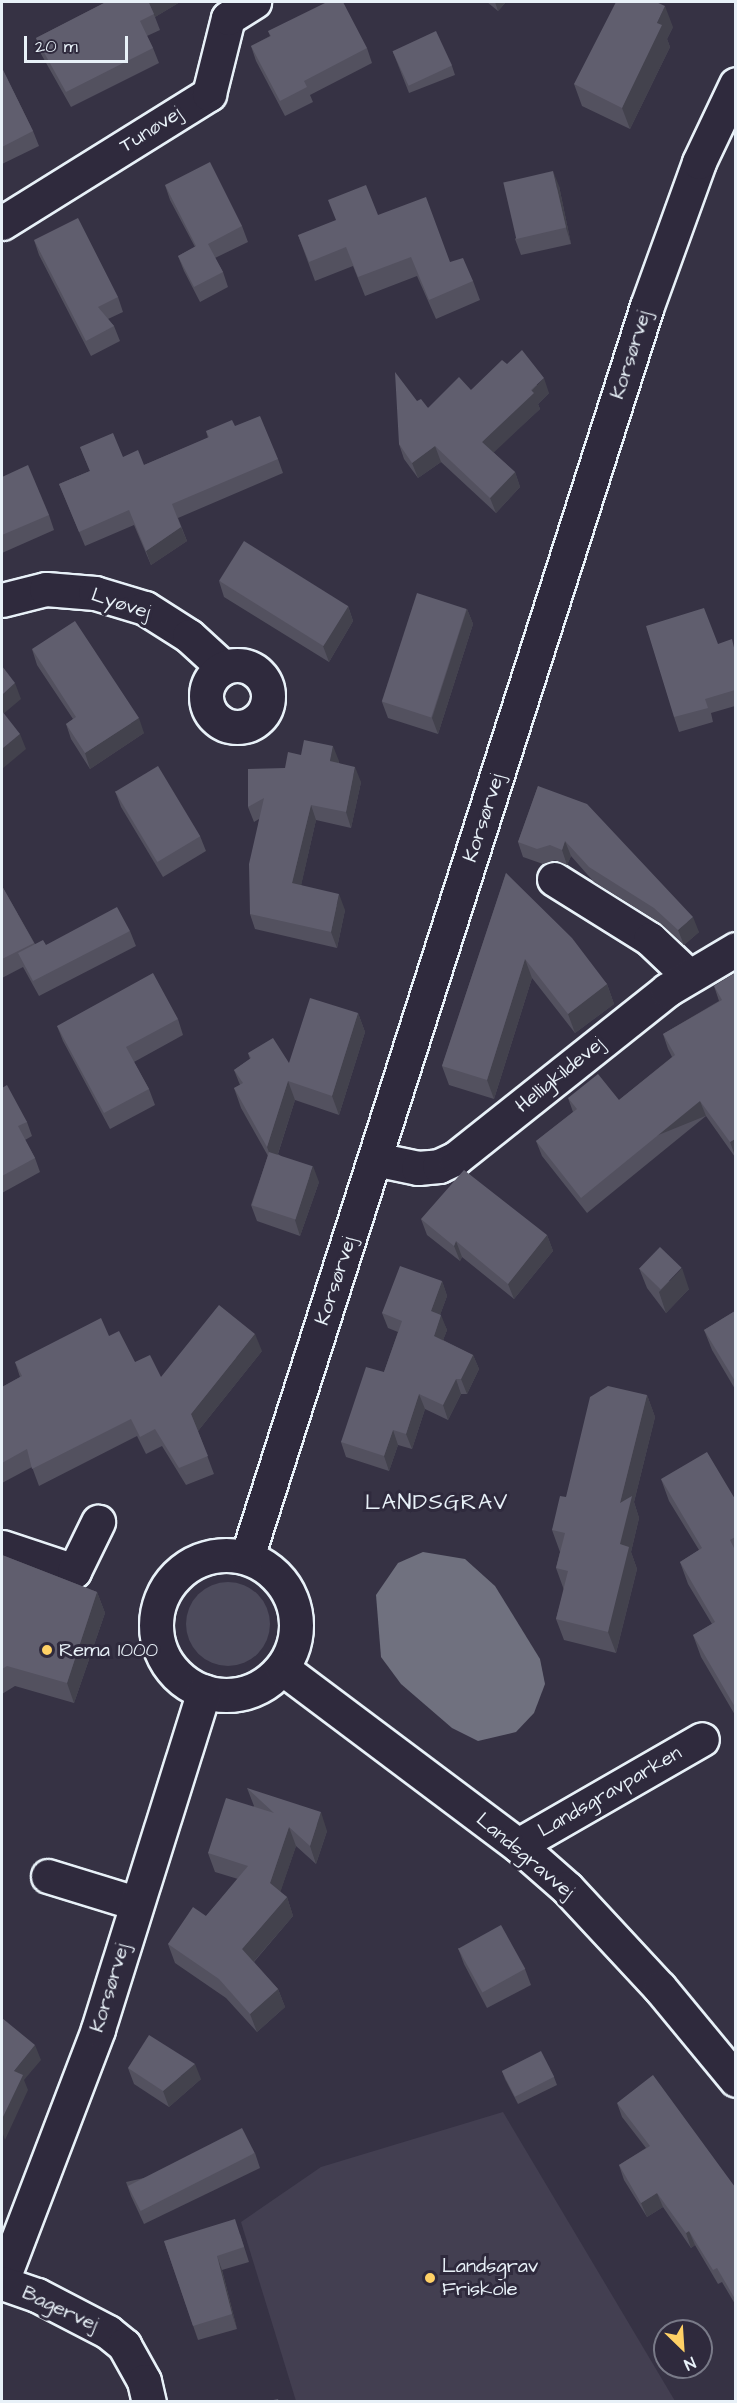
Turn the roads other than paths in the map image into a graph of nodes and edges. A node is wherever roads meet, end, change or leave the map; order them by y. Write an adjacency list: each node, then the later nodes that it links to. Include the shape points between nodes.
1 (254, 2): 3 (street, Tunøvej, via 228,18 209,94)
2 (735, 84): 9 (street, Korsørvej, via 699,162 647,306)
3 (2, 223)
4 (2, 600): 5 (street, Lyøvej, via 46,589 95,593 145,608 189,636)
5 (224, 668)
6 (554, 879): 8 (street, via 650,939)
7 (735, 949): 8 (street, Helligkildevej)
8 (689, 976): 9 (street, Helligkildevej, via 456,1158 439,1166 418,1167)
9 (375, 1159): 12 (street, Korsørvej)
10 (98, 1522): 11 (street, via 74,1571)
11 (2, 1547)
12 (248, 1557): 13 (street, via 276,1575 294,1604 295,1637); 14 (street, via 229,1555 193,1563 166,1588 159,1605 156,1624 161,1651 179,1676)
13 (282, 1668): 14 (street, via 269,1680 238,1694); 16 (street, Landsgravvej)
14 (204, 1691): 18 (street, Korsørvej)
15 (702, 1739): 16 (street, Landsgravparken)
16 (518, 1845): 19 (street, Landsgravvej, via 567,1888 632,1957)
17 (48, 1876): 18 (street)
18 (136, 1903): 20 (street, Korsørvej, via 98,2029)
19 (735, 2080)
20 (2, 2282): 21 (street, Bagervej, via 102,2327 124,2345 144,2381)
21 (149, 2402)

